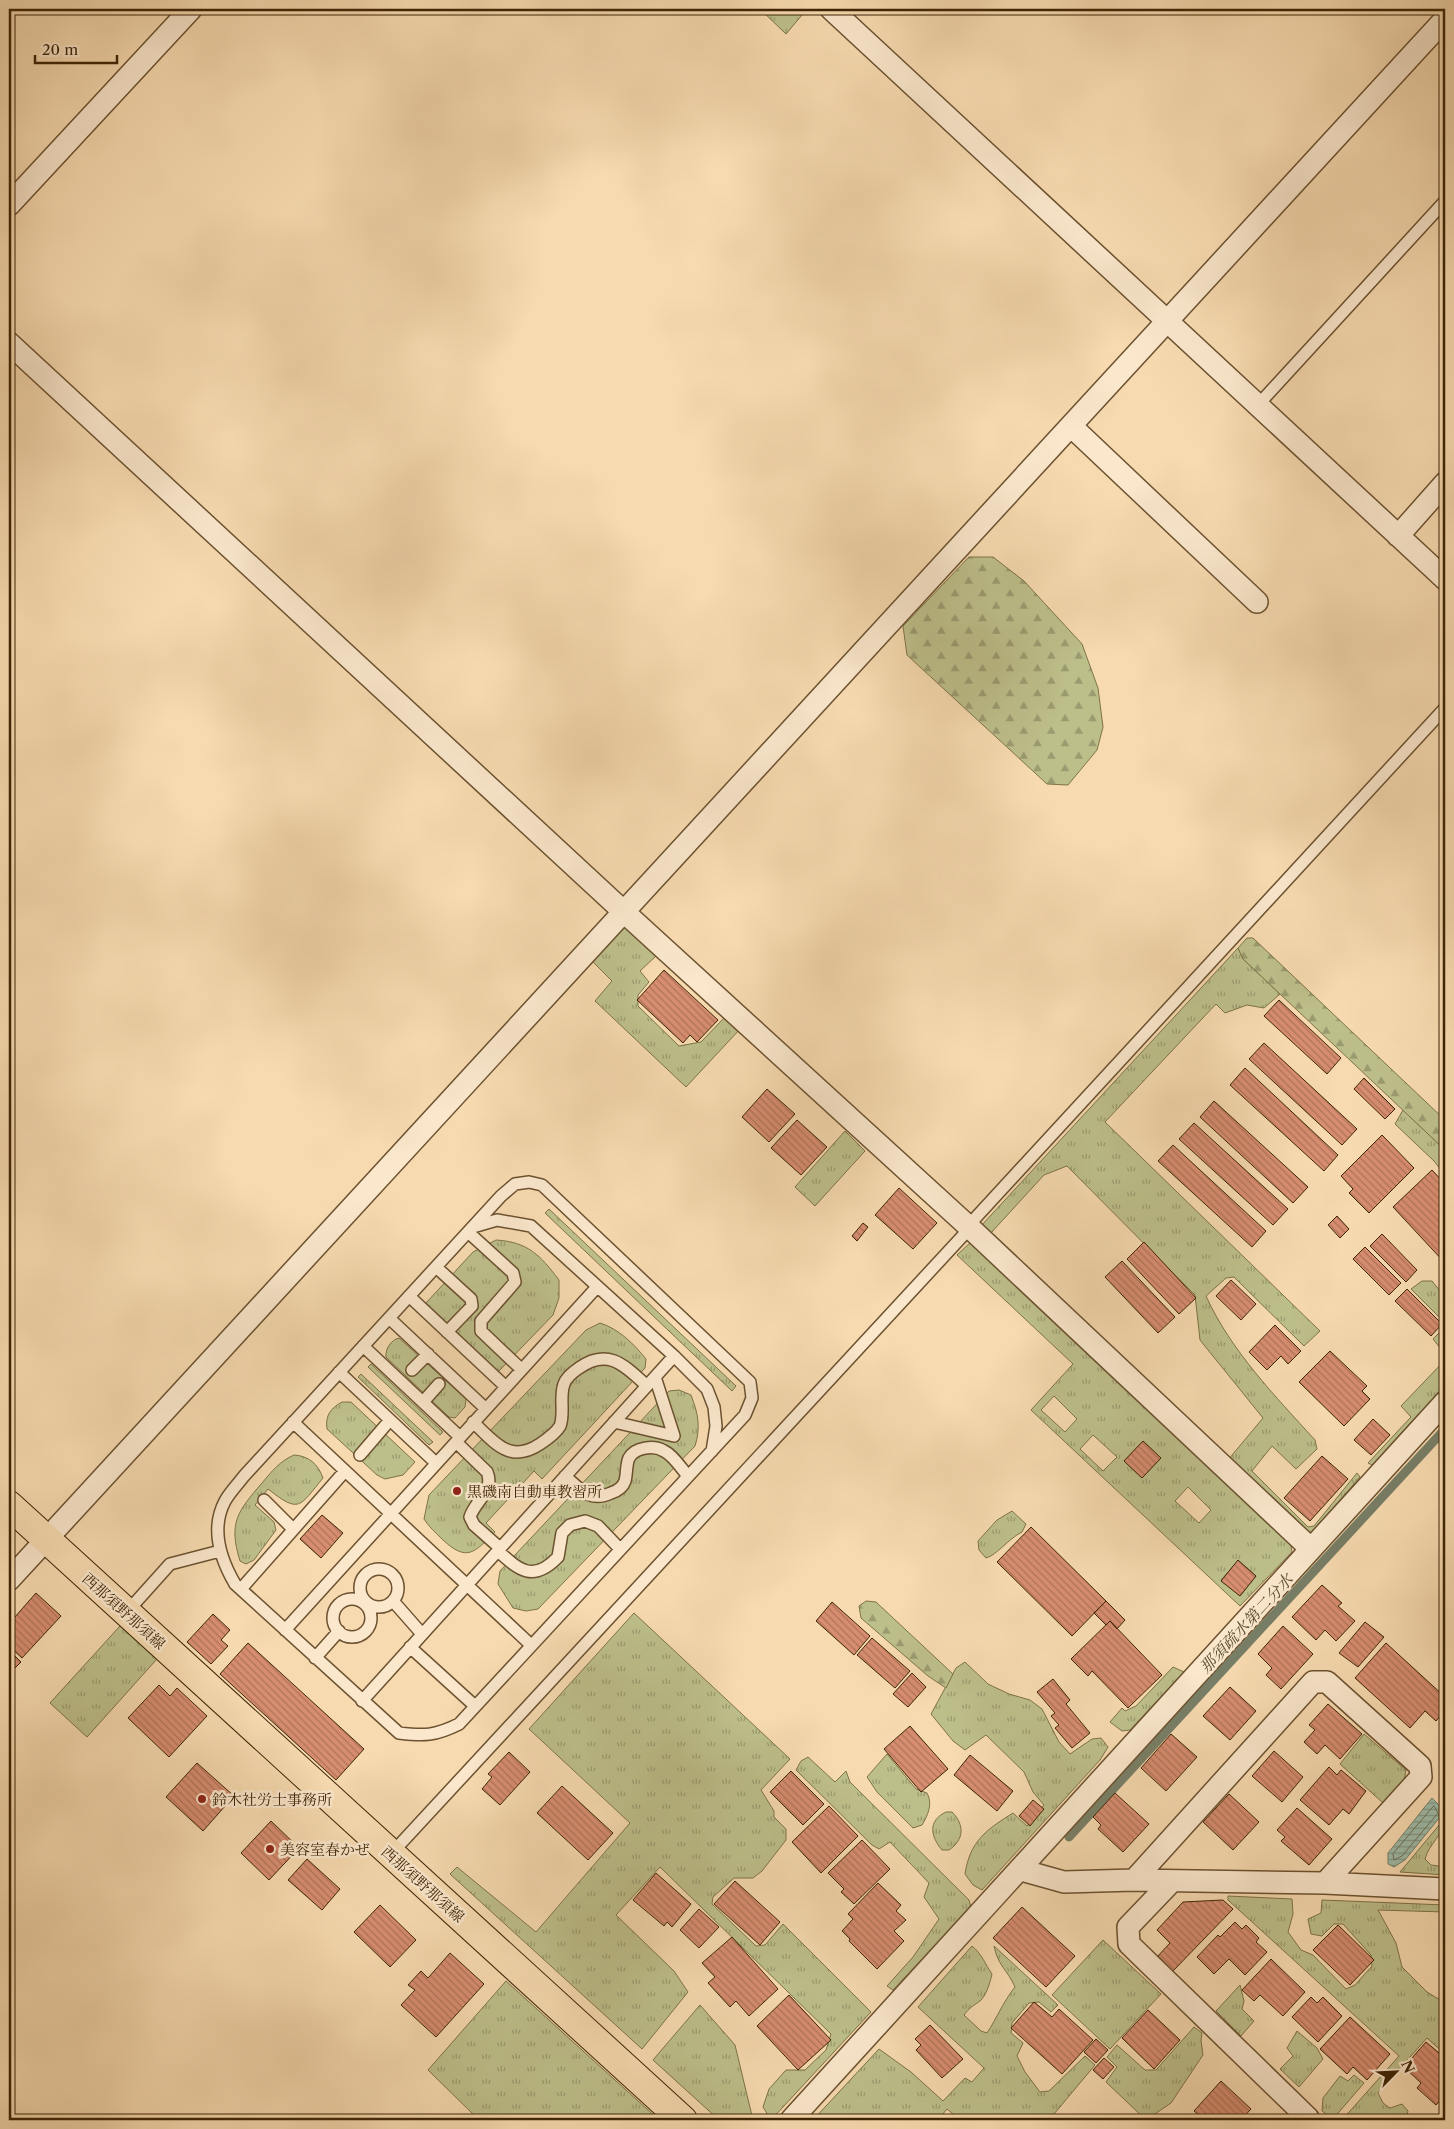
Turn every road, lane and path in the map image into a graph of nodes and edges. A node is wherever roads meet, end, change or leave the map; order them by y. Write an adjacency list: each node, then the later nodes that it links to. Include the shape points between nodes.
1 (190, 9): 5 (street)
2 (831, 9): 6 (street)
3 (1445, 19): 6 (street)
4 (1445, 201): 8 (lane)
5 (9, 205)
6 (1168, 320): 8 (street); 9 (street)
7 (9, 343): 15 (street)
8 (1258, 405): 11 (street)
9 (1072, 426): 13 (street); 15 (street)
10 (1445, 483): 11 (street)
11 (1398, 536): 12 (street)
12 (1445, 579)
13 (1257, 602)
14 (1445, 708): 16 (lane)
15 (624, 912): 16 (street); 51 (street)
16 (969, 1227): 52 (street); 70 (lane)
17 (470, 1229): 18 (lane); 19 (lane, via 497,1220 531,1226); 26 (lane, via 512,1273 515,1282 481,1321 481,1331); 41 (lane, via 514,1184 542,1185 750,1382 752,1398 744,1415)
18 (436, 1267): 20 (lane); 22 (lane, via 471,1299 472,1306)
19 (597, 1287): 25 (lane); 26 (lane)
20 (409, 1296): 21 (lane); 22 (lane)
21 (389, 1318): 23 (lane); 24 (lane)
22 (447, 1332): 32 (lane)
23 (363, 1346): 28 (lane); 33 (lane)
24 (428, 1354): 27 (lane); 35 (lane)
25 (674, 1356): 29 (lane); 41 (lane, via 706,1389 714,1407 716,1426)
26 (521, 1369): 32 (lane)
27 (412, 1370)
28 (339, 1372): 36 (lane); 37 (lane)
29 (655, 1377): 31 (lane); 39 (lane, via 674,1436)
30 (439, 1384): 33 (lane)
31 (647, 1386): 38 (lane, via 624,1365 606,1358 588,1362 564,1383 560,1426 530,1450 513,1453 498,1446); 39 (lane)
32 (506, 1387): 35 (lane)
33 (423, 1402): 40 (lane)
34 (1445, 1402): 52 (street)
35 (486, 1409): 38 (lane)
36 (390, 1420): 42 (lane); 43 (lane)
37 (293, 1422): 44 (lane); 55 (lane, via 224,1502 218,1528)
38 (473, 1422): 40 (lane)
39 (614, 1422): 45 (lane)
40 (458, 1440): 43 (lane); 53 (lane, via 490,1478 489,1487 472,1508 470,1517)
41 (712, 1451): 46 (lane)
42 (360, 1455)
43 (436, 1463): 49 (lane)
44 (345, 1471): 49 (lane); 50 (lane)
45 (565, 1476): 46 (lane, via 587,1495 595,1498 608,1495 624,1483 629,1458 638,1450 652,1447 665,1451); 53 (lane)
46 (688, 1476): 54 (lane)
47 (264, 1500): 50 (lane)
48 (9, 1505): 51 (main road, 西那須野那須線)
49 (390, 1513): 57 (lane); 62 (lane)
50 (293, 1529): 58 (lane)
51 (46, 1540): 56 (street); 61 (main road, 西那須野那須線)
52 (1310, 1548): 71 (street)
53 (499, 1549): 54 (lane, via 519,1570 528,1573 542,1570 558,1557 562,1533 570,1525 585,1521 598,1526); 57 (lane)
54 (620, 1549): 65 (lane)
55 (220, 1550): 58 (lane, via 224,1565); 61 (lane, via 170,1564)
56 (9, 1580)
57 (467, 1585): 64 (lane); 65 (lane)
58 (241, 1590): 62 (lane)
59 (393, 1601): 60 (lane, via 383,1606); 60 (lane, via 398,1584 392,1574 380,1569 363,1577 360,1590); 64 (lane)
60 (365, 1602): 63 (lane, via 349,1599 339,1604 333,1615); 63 (lane, via 370,1615 366,1631 356,1636)
61 (126, 1613): 70 (main road, 西那須野那須線)
62 (284, 1630): 67 (lane)
63 (339, 1631): 67 (lane)
64 (422, 1634): 66 (lane)
65 (531, 1645): 69 (lane)
66 (410, 1647): 68 (lane); 69 (lane)
67 (315, 1658): 68 (lane)
68 (362, 1701): 69 (lane, via 398,1733 420,1736 439,1734 458,1724)
69 (475, 1706)
70 (391, 1854): 77 (main road, 西那須野那須線)
71 (1021, 1870): 72 (street, via 1064,1882); 78 (street)
72 (1134, 1880): 73 (street); 74 (street, via 1313,1682 1327,1682 1420,1766 1421,1777)
73 (1172, 1881): 74 (street); 76 (street, via 1128,1927 1130,1944)
74 (1326, 1883): 75 (street)
75 (1445, 1888)
76 (1308, 2118)
77 (683, 2120)
78 (791, 2120)

